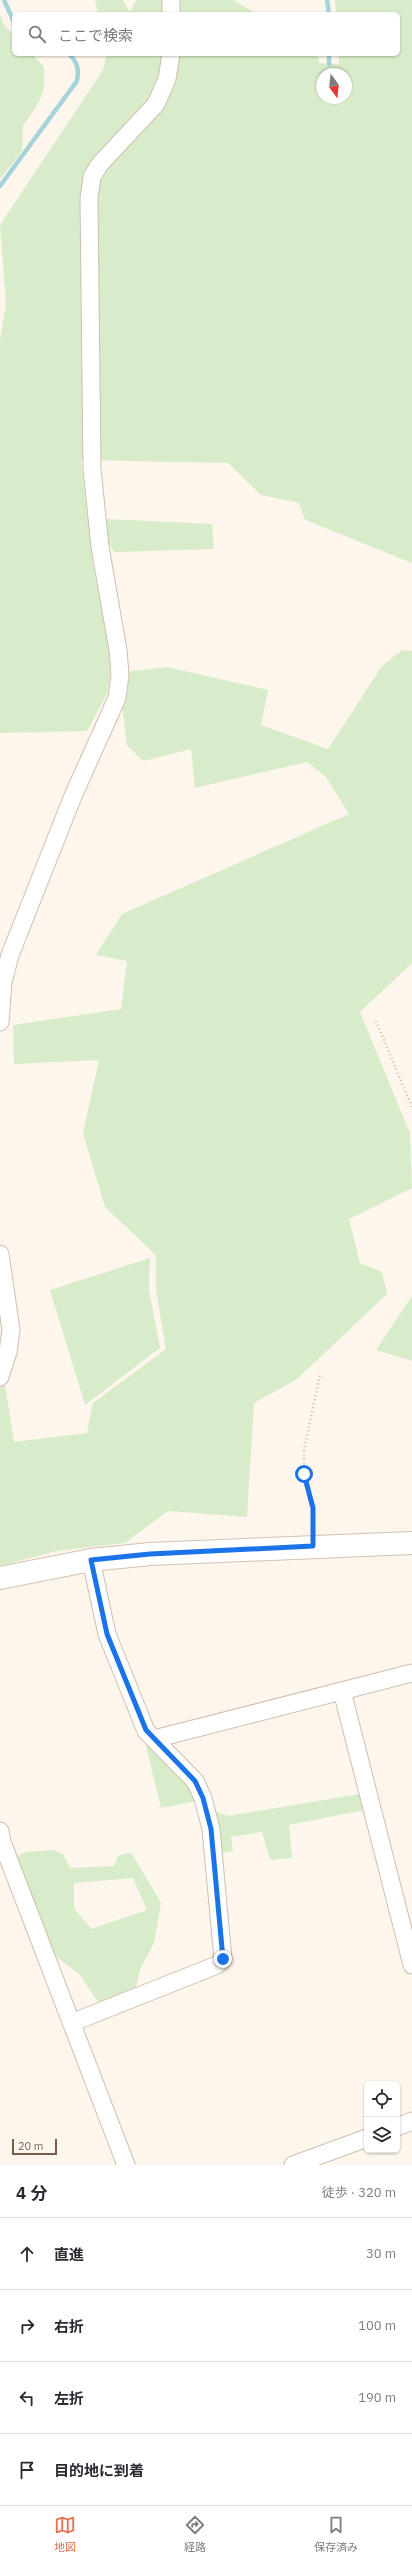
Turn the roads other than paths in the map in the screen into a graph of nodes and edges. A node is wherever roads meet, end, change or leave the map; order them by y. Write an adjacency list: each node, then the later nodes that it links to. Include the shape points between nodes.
1 (172, 0): 2 (street)
2 (171, 12)
3 (171, 56): 4 (street, via 167,78 156,104 100,164 92,177 89,198 92,469 100,547 118,650 120,675 117,698 73,796 10,954 3,982)
4 (0, 1022)
5 (0, 1254): 6 (street, via 12,1330)
6 (0, 1377)
7 (412, 1542): 8 (street, via 150,1554)
8 (91, 1560): 9 (street); 12 (street, via 107,1634 146,1730)
9 (0, 1578)
10 (412, 1673): 11 (street)
11 (342, 1691): 12 (street); 14 (street)
12 (154, 1739): 15 (street, via 195,1781 203,1798 211,1829 223,1959 217,1965)
13 (0, 1831): 15 (street)
14 (412, 1965)
15 (71, 2023): 19 (street)
16 (412, 2121): 17 (street)
17 (400, 2126)
18 (364, 2139): 20 (street)
19 (126, 2165)
20 (294, 2165)

